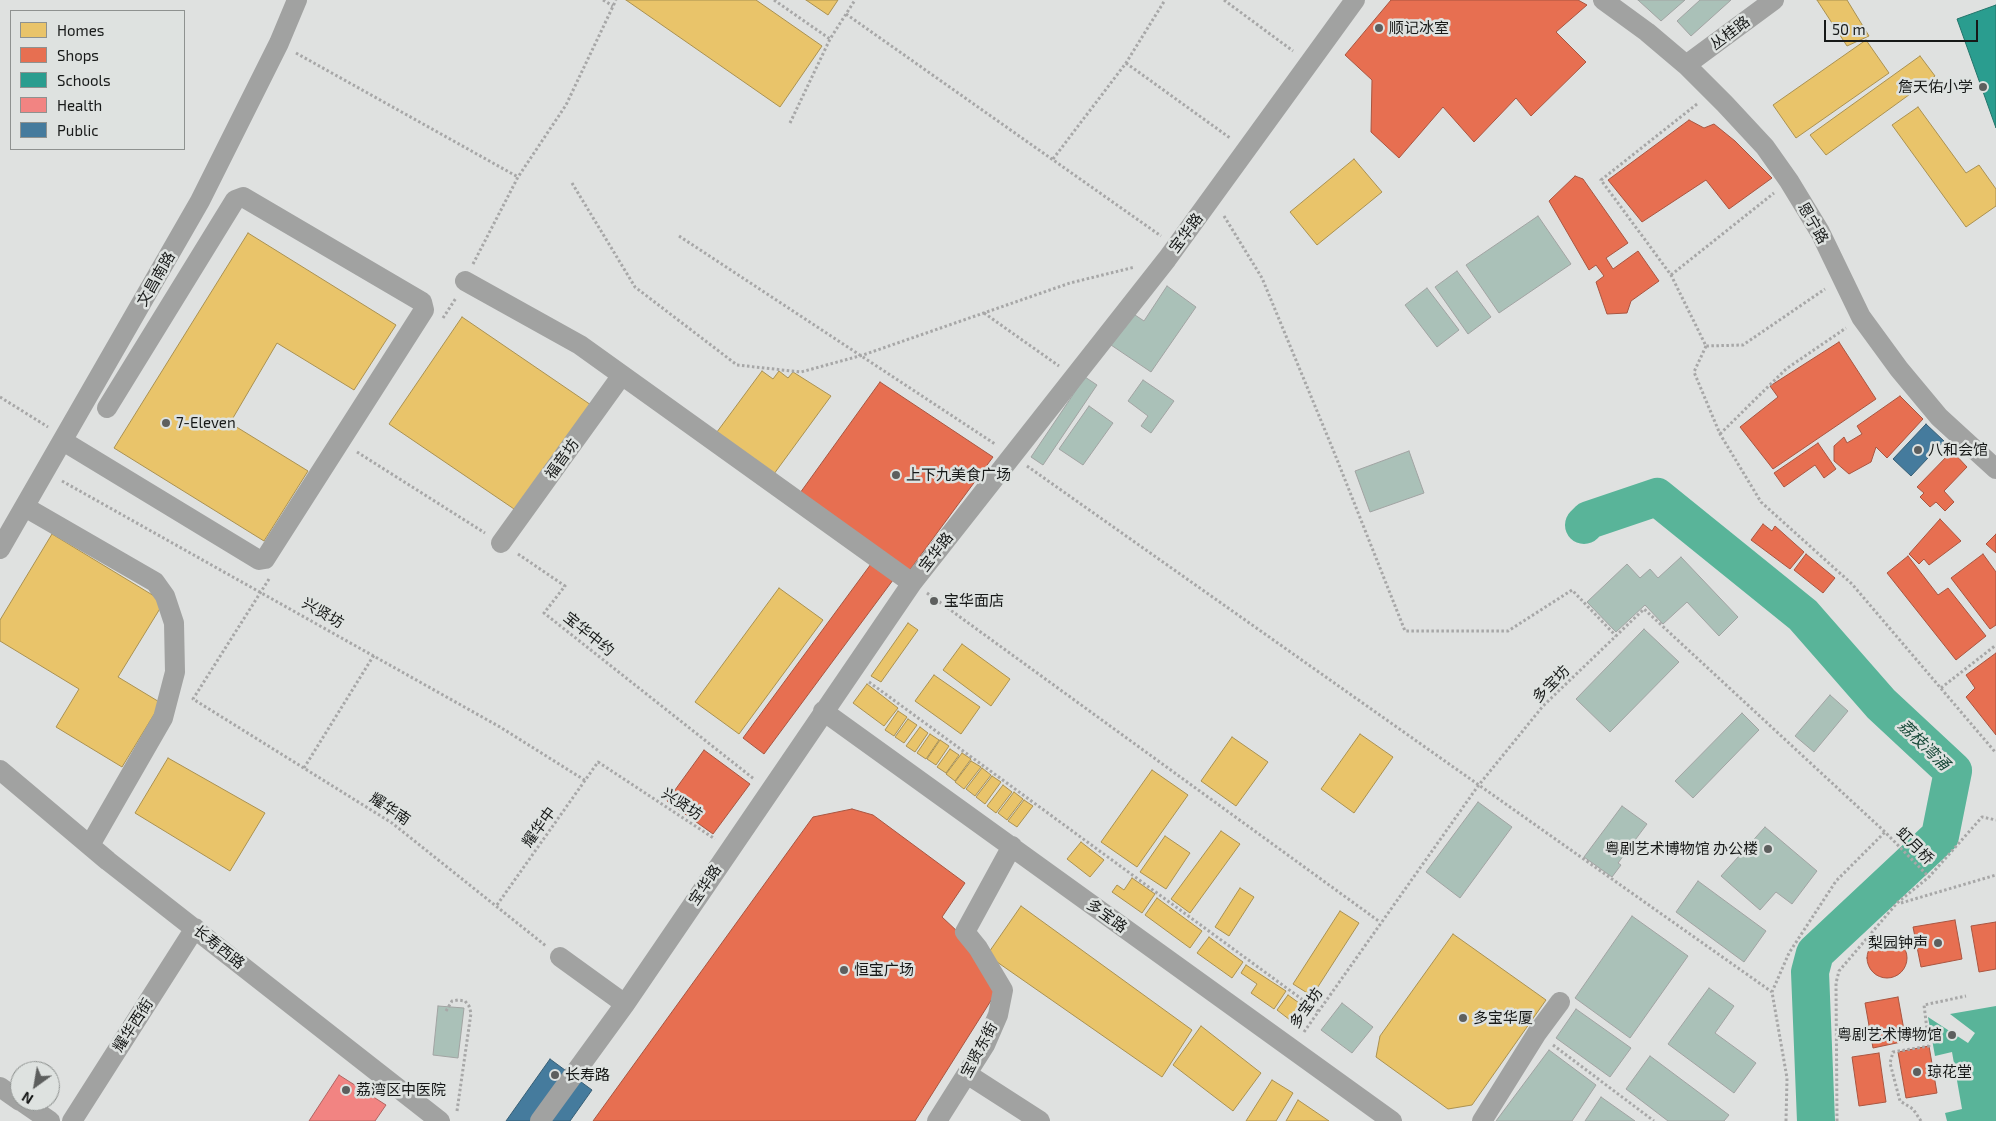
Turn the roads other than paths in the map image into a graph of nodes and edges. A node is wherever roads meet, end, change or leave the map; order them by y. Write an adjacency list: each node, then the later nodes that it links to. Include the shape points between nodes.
1 (297, 0): 6 (street, 文昌南路)
2 (1355, 0): 16 (street, 宝华路, via 1171,253)
3 (1603, 0): 5 (street, 恩宁路, via 1648,32)
4 (1774, 0): 5 (street, 丛桂路)
5 (1686, 65): 12 (street, 恩宁路, via 1765,148 1789,181 1820,232 1861,317 1899,369 1940,417)
6 (212, 177): 7 (street); 11 (street, 文昌南路)
7 (243, 197): 10 (street, via 235,200); 11 (street, via 422,302 424,310 265,559 259,560)
8 (465, 281): 9 (street, via 580,345)
9 (622, 374): 14 (street, 福音坊); 16 (street)
10 (107, 408)
11 (64, 440): 13 (street, 文昌南路)
12 (1996, 469)
13 (25, 507): 15 (street, 文昌南路); 19 (street, via 155,582 165,596 174,623 175,672 162,718)
14 (501, 543)
15 (0, 549)
16 (912, 583): 17 (street, 宝华路)
17 (823, 710): 20 (street, 多宝路); 24 (street, 宝华路)
18 (0, 770): 19 (street, 长寿西路)
19 (90, 845): 21 (street, 长寿西路)
20 (1012, 846): 25 (street, 宝贤东街, via 965,932 1003,990 998,1015); 33 (street, 多宝路)
21 (195, 928): 27 (street, 长寿西路); 29 (street, 耀华西街)
22 (560, 957): 24 (street)
23 (1560, 1002): 34 (street)
24 (625, 1004): 30 (street, 宝华路)
25 (968, 1074): 31 (street, 宝贤东街); 32 (street)
26 (35, 1111): 28 (street)
27 (448, 1116)
28 (50, 1121)
29 (72, 1121)
30 (540, 1121)
31 (937, 1121)
32 (1040, 1121)
33 (1392, 1121)
34 (1482, 1121)

